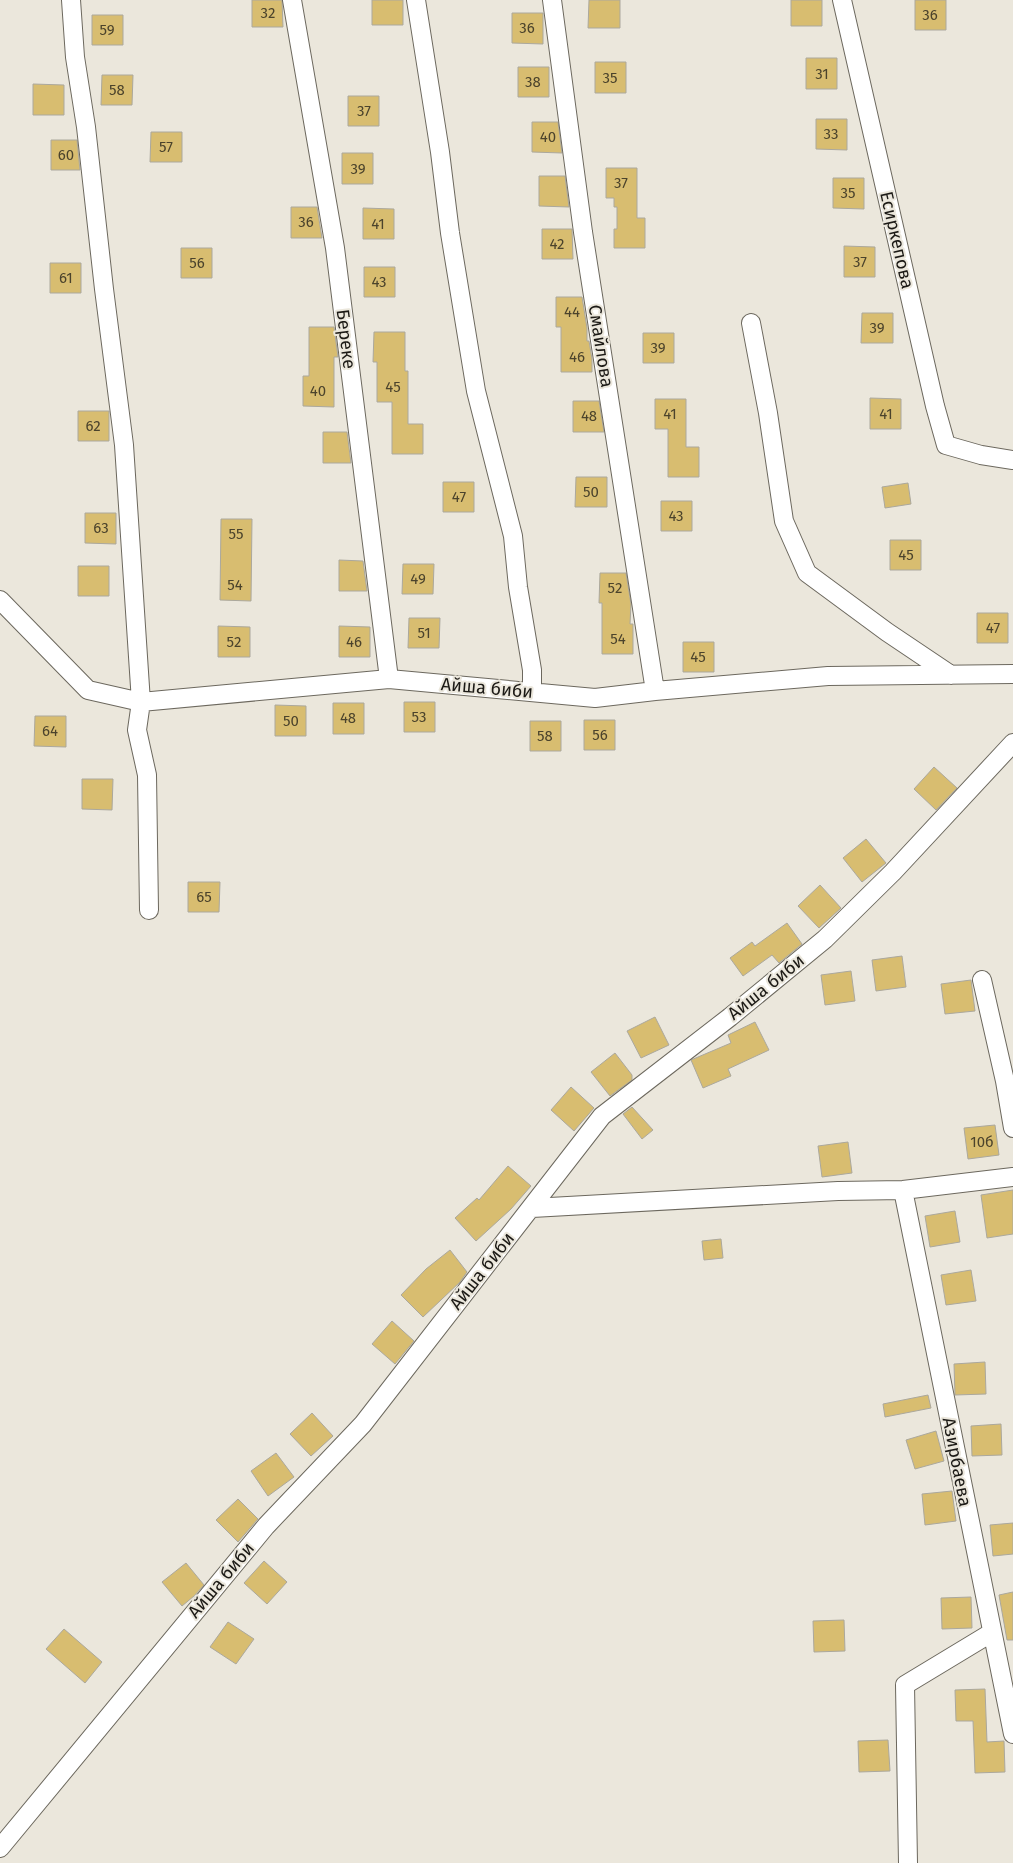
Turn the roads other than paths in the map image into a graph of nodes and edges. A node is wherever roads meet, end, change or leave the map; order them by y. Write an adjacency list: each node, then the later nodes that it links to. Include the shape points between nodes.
1 (70, 0): 14 (street, via 124,445)
2 (292, 0): 11 (street, Береке, via 335,248)
3 (416, 0): 13 (street, via 475,382 513,536 532,670)
4 (552, 0): 12 (street, Смайлова, via 583,232)
5 (842, 0): 7 (street, Есиркепова, via 946,445)
6 (751, 323): 10 (street, via 784,521 807,573)
7 (1013, 460)
8 (0, 600): 14 (street, Айша биби, via 88,690)
9 (1013, 674): 10 (street, Айша биби)
10 (951, 675): 12 (street, Айша биби, via 828,676)
11 (389, 679): 13 (street, Айша биби); 14 (street, Айша биби)
12 (655, 690): 13 (street, Айша биби, via 595,698)
13 (532, 692)
14 (141, 702): 16 (street, via 137,730 147,775)
15 (1013, 744): 21 (street, Айша биби, via 893,872 825,938 602,1116)
16 (149, 910)
17 (982, 980): 18 (street)
18 (1013, 1128)
19 (1013, 1177): 20 (street)
20 (903, 1190): 21 (street); 22 (street, Азирбаева)
21 (532, 1208): 24 (street, Айша биби, via 363,1424 266,1526)
22 (991, 1633): 23 (street, Азирбаева); 25 (street, via 905,1685)
23 (1013, 1734)
24 (0, 1848)
25 (908, 1863)

